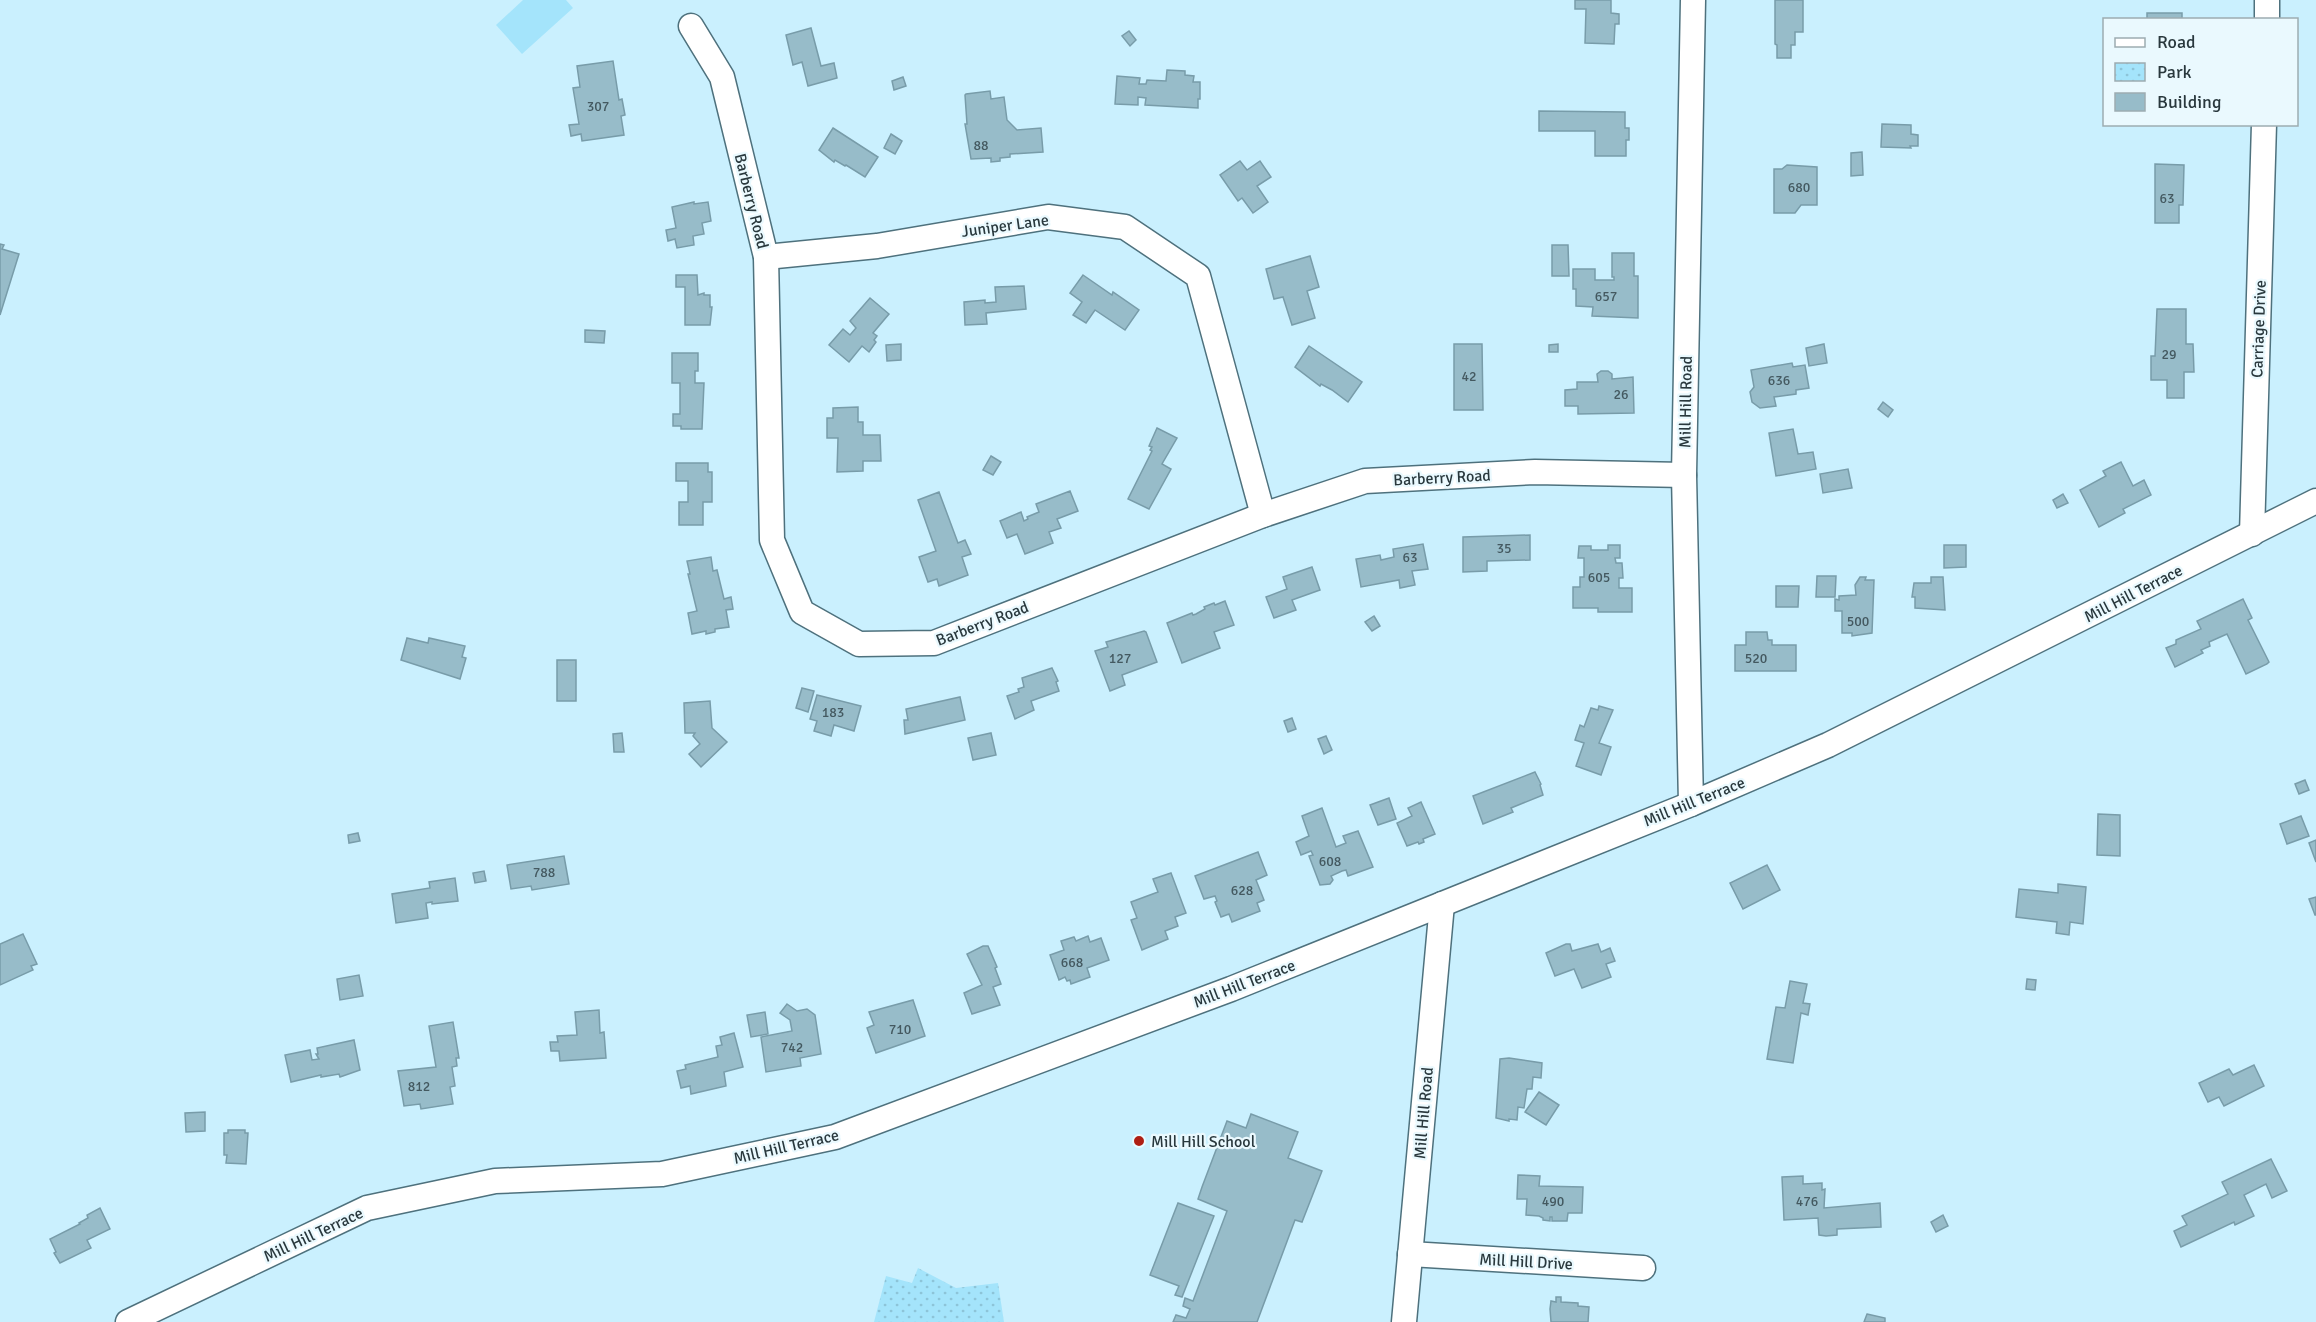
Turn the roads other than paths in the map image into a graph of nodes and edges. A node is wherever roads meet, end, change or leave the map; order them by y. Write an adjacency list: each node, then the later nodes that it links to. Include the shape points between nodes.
1 (1693, 0): 7 (street, Mill Hill Road)
2 (2267, 0): 3 (street)
3 (2266, 18)
4 (691, 26): 6 (street, Barberry Road, via 722,77)
5 (2264, 126): 10 (street, Carriage Drive)
6 (766, 257): 9 (street, Juniper Lane, via 877,246 1048,217 1125,226 1198,276); 9 (street, Barberry Road, via 772,540 802,612 859,644 934,643)
7 (1684, 475): 9 (street, Barberry Road, via 1535,472 1365,481); 11 (street, Mill Hill Road)
8 (2316, 501): 10 (street, Mill Hill Terrace)
9 (1263, 515)
10 (2253, 534): 11 (street, Mill Hill Terrace, via 1828,745)
11 (1690, 804): 12 (street, Mill Hill Terrace)
12 (1442, 904): 13 (street, Mill Hill Road); 15 (street, Mill Hill Terrace, via 1231,989 835,1137 662,1174 495,1181 367,1208)
13 (1410, 1254): 14 (street, Mill Hill Drive); 16 (street, Mill Hill Road)
14 (1643, 1268)
15 (128, 1322)
16 (1404, 1322)

